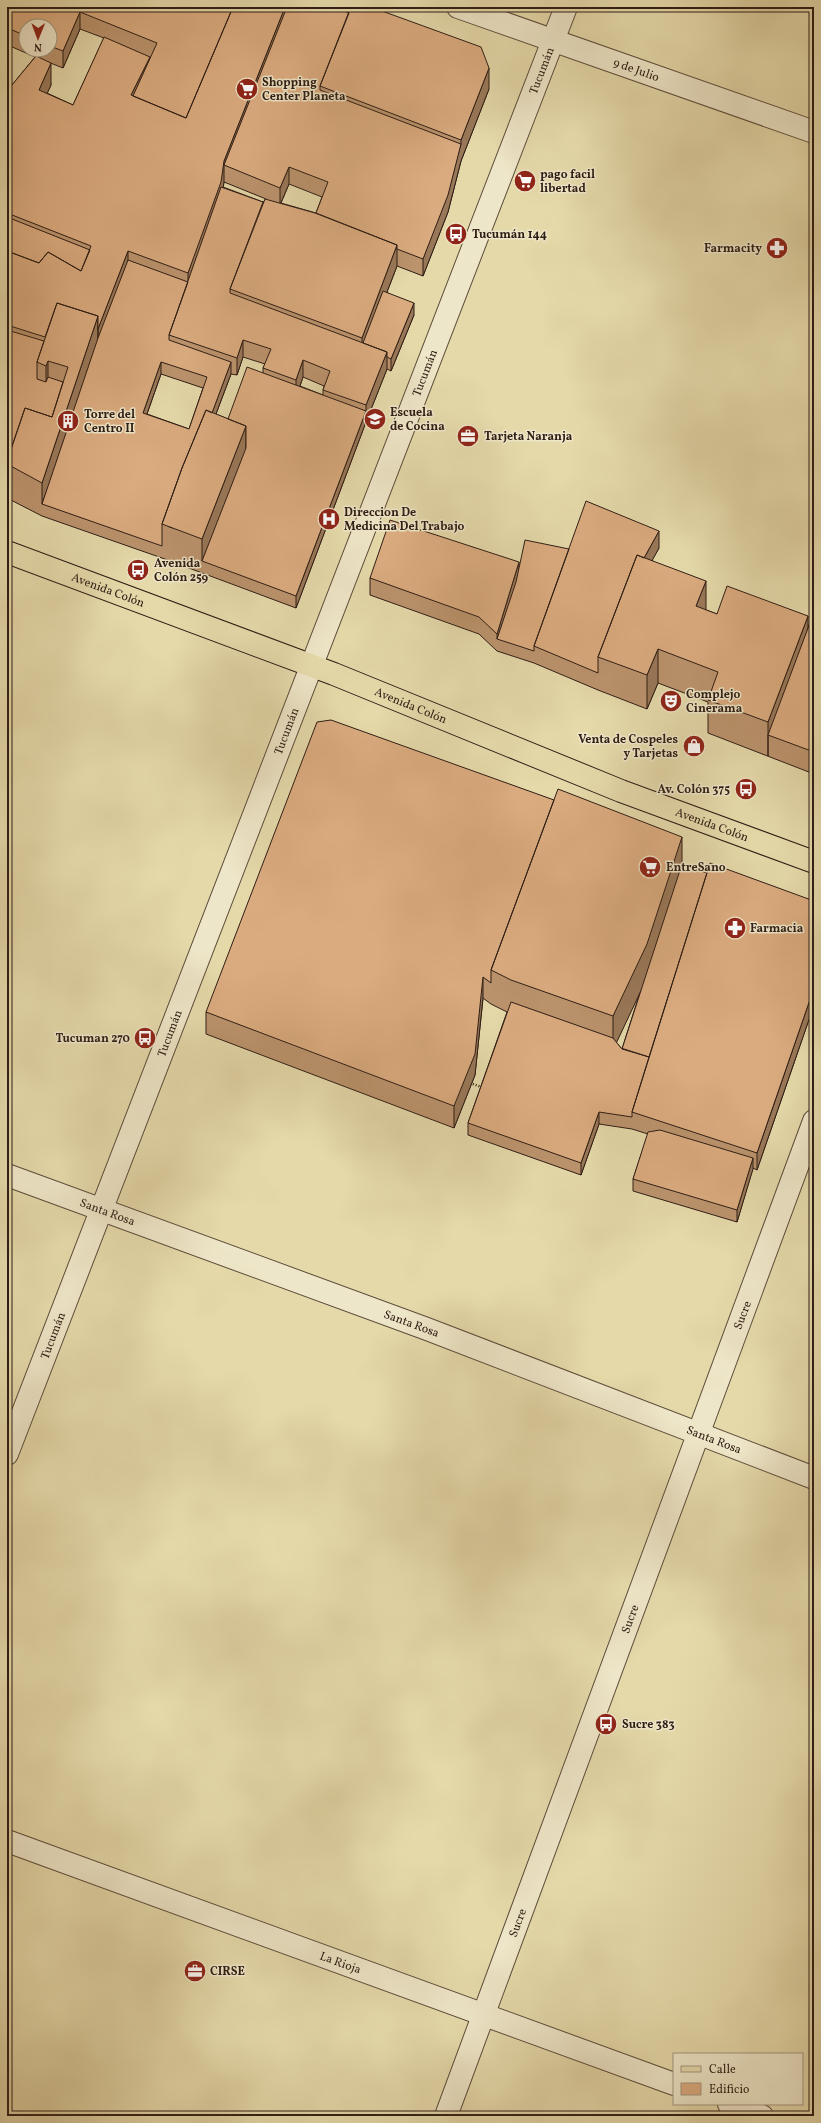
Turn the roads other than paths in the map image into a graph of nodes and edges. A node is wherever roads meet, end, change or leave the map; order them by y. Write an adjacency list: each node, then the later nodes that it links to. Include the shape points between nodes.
1 (458, 7): 3 (street, 9 de Julio)
2 (566, 7): 3 (street, Tucumán)
3 (553, 40): 4 (street, 9 de Julio); 6 (street, Tucumán)
4 (814, 132)
5 (7, 552): 6 (main road, Avenida Colón)
6 (312, 666): 7 (main road, Avenida Colón, via 621,791); 10 (street, Tucumán)
7 (814, 862)
8 (814, 1121): 11 (street, Sucre)
9 (7, 1175): 10 (street, Santa Rosa)
10 (102, 1210): 11 (street, Santa Rosa, via 427,1329); 12 (street, Tucumán)
11 (700, 1433): 13 (street, Santa Rosa); 15 (street, Sucre)
12 (7, 1454)
13 (814, 1478)
14 (7, 1841): 15 (street, La Rioja)
15 (485, 2014): 16 (street, La Rioja); 18 (street, Sucre)
16 (673, 2084)
17 (732, 2105): 19 (street)
18 (446, 2116)
19 (762, 2116)

